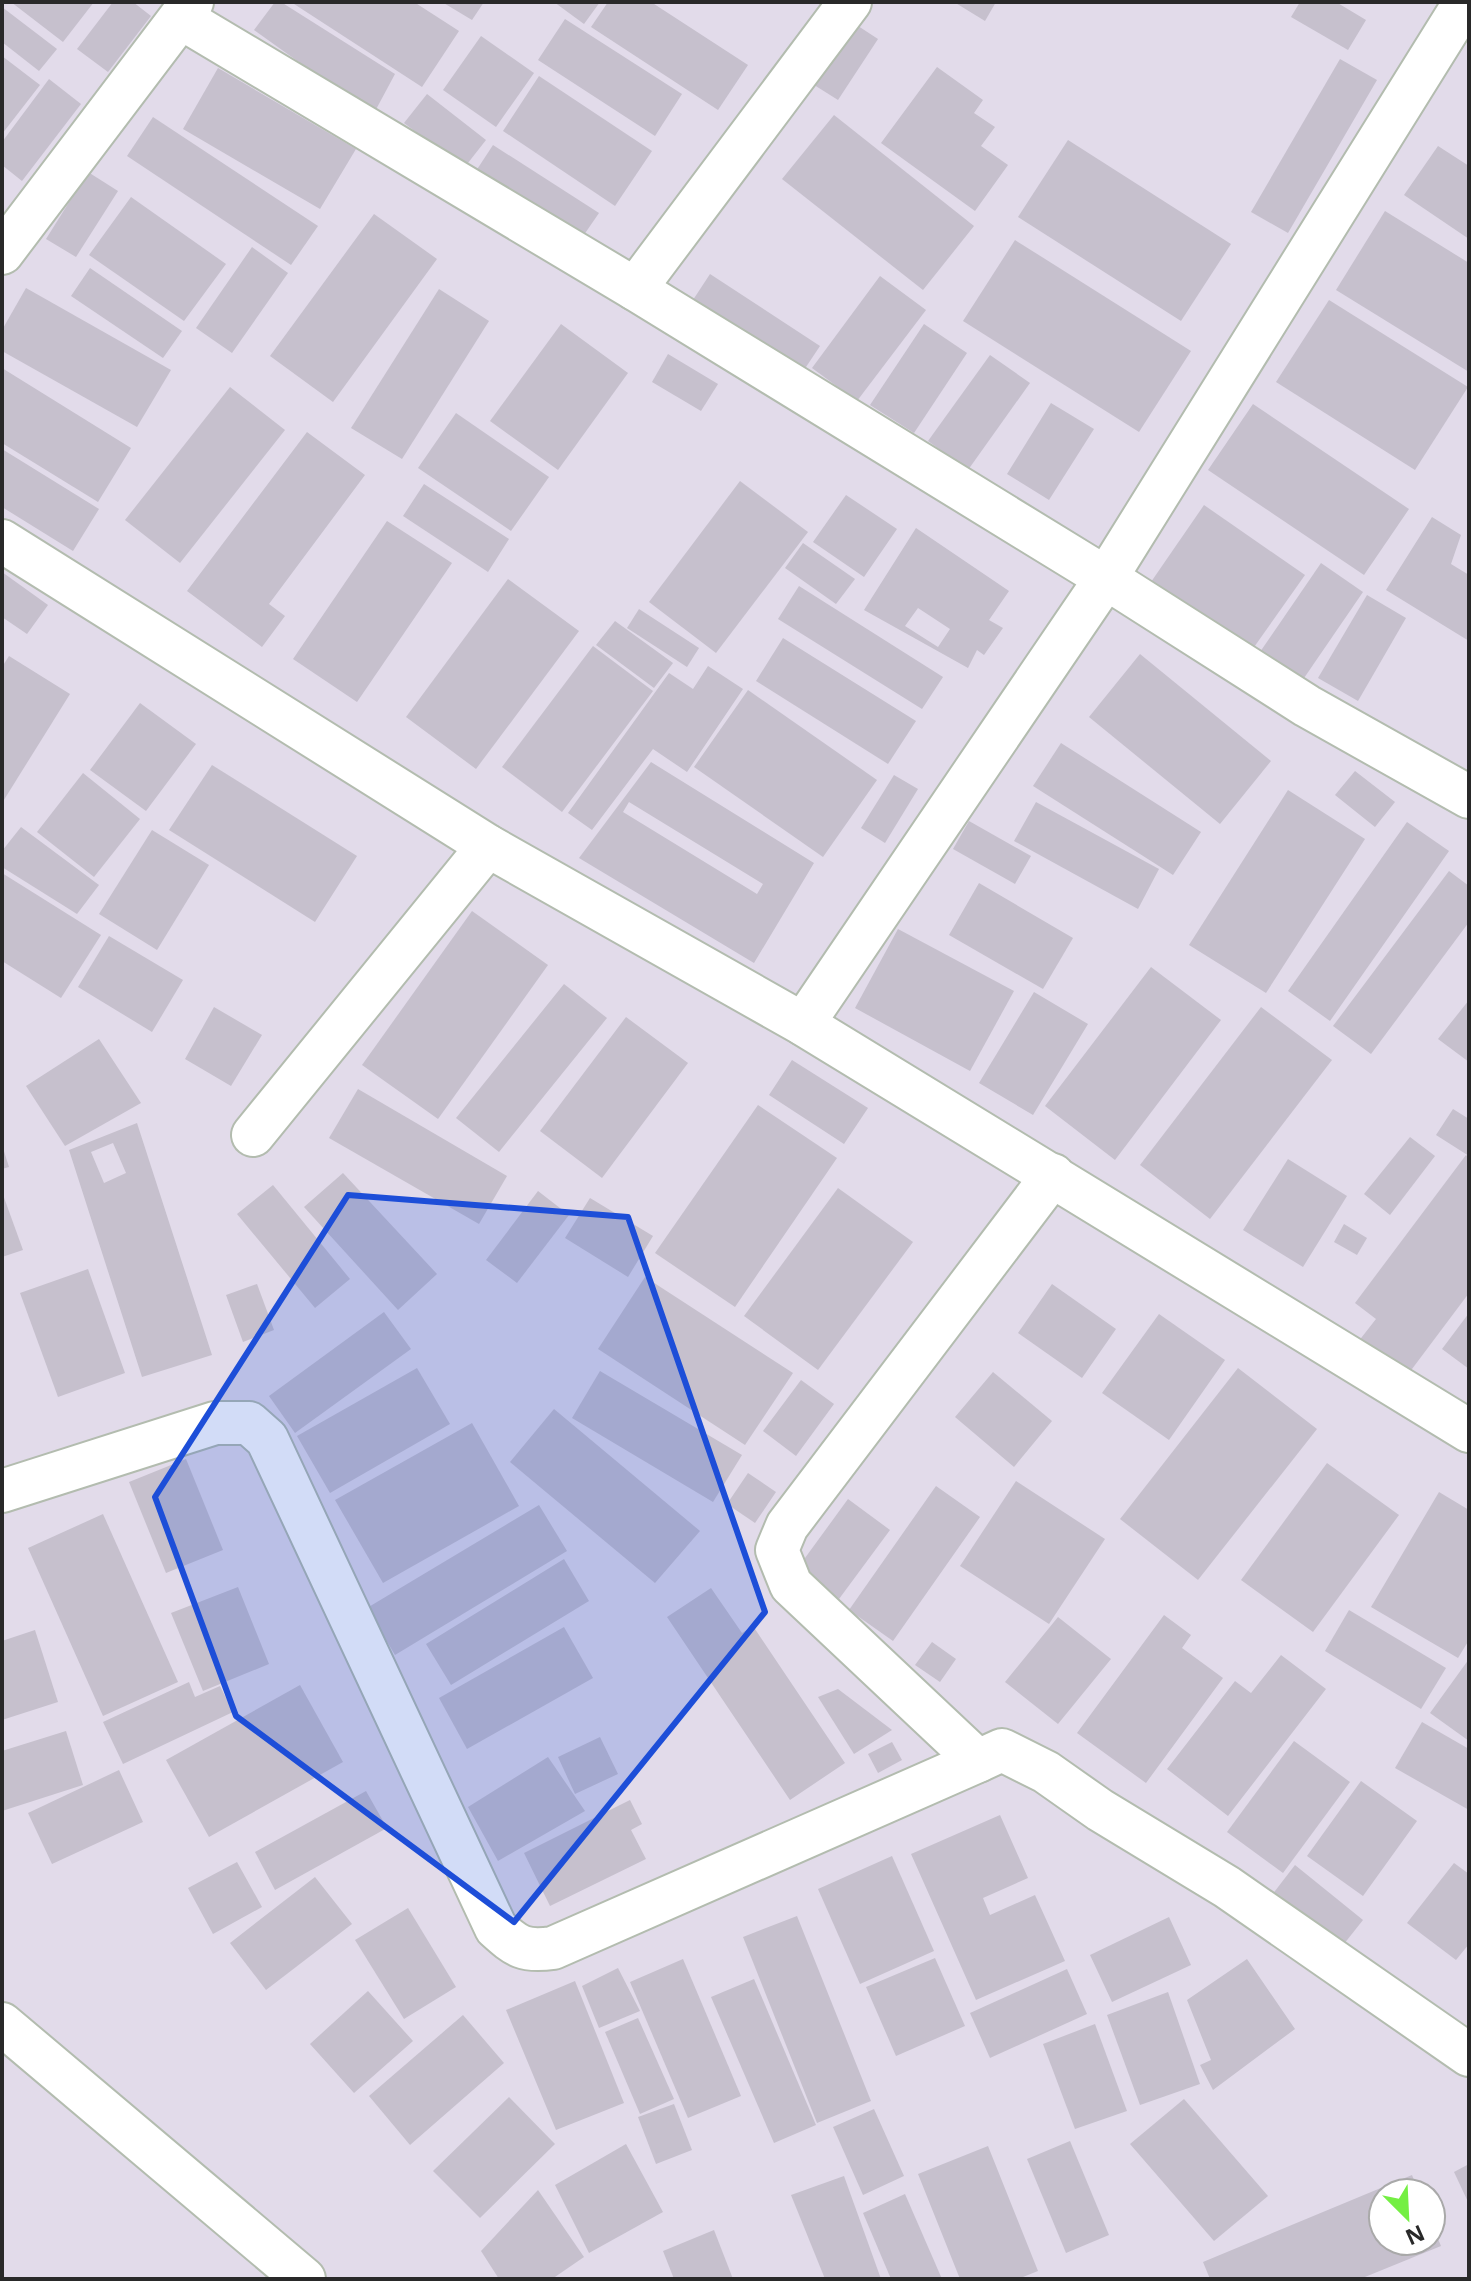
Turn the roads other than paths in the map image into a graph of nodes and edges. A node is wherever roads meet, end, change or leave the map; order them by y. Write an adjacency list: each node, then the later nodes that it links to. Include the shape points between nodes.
1 (850, 2): 5 (street)
2 (1465, 2): 7 (street)
3 (187, 10): 4 (street); 5 (street)
4 (2, 253)
5 (635, 289): 7 (street)
6 (2, 541): 9 (street)
7 (1106, 578): 8 (street, via 1307,706); 10 (street)
8 (1469, 797)
9 (488, 846): 10 (street); 11 (street)
10 (803, 1024): 12 (street)
11 (253, 1135)
12 (1053, 1175): 13 (street); 15 (street, via 787,1526 777,1550 791,1585)
13 (1469, 1431)
14 (2, 1491): 15 (street, via 215,1423 249,1423 267,1439 496,1928 517,1947 553,1948)
15 (978, 1761): 17 (street, via 1002,1750 1046,1772 1299,1935)
16 (2, 2024): 18 (street)
17 (1469, 2055)
18 (304, 2279)

